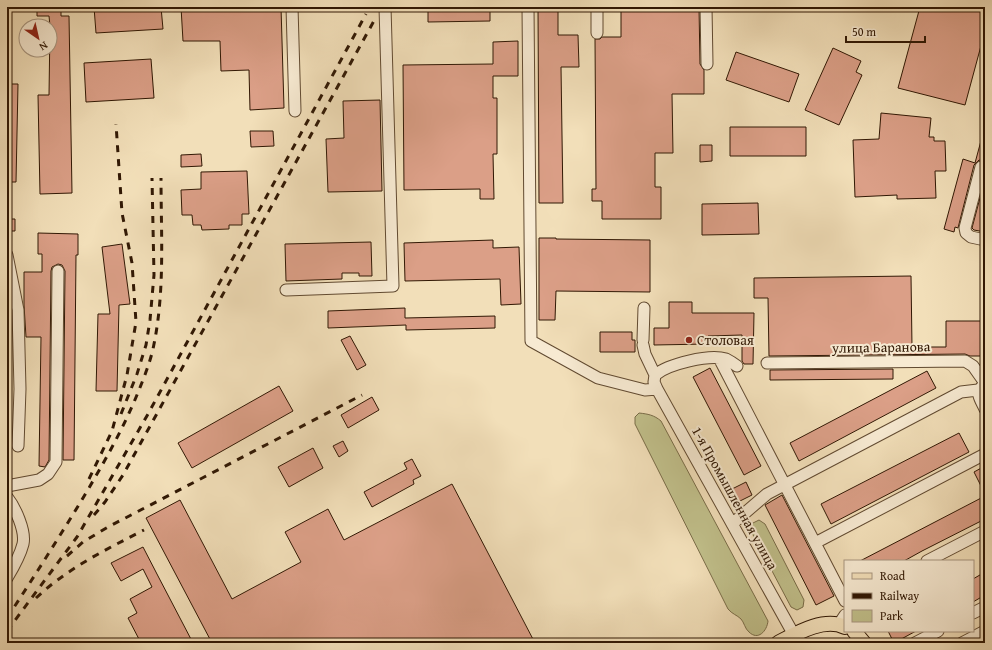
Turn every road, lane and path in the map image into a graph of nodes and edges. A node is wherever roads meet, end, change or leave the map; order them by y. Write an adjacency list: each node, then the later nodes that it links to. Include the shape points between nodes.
1 (292, 7): 8 (street)
2 (385, 7): 13 (street, via 393,286)
3 (528, 7): 20 (street, via 531,341 598,378 645,390)
4 (597, 7): 6 (street)
5 (706, 7): 7 (street)
6 (597, 32)
7 (707, 64)
8 (295, 111)
9 (981, 167): 10 (street, via 965,228 971,237)
10 (985, 240)
11 (7, 255): 22 (street, via 18,310)
12 (58, 271): 25 (street, via 56,462 48,474 39,480)
13 (286, 290)
14 (644, 308): 18 (street, 1-я Промышленная улица, via 643,343)
15 (719, 358): 17 (street); 18 (street, via 671,366); 24 (street)
16 (767, 363): 19 (street, улица Баранова, via 965,361 973,366)
17 (737, 366)
18 (655, 375): 20 (street, 1-я Промышленная улица)
19 (983, 386): 21 (street, улица Баранова, via 978,394); 24 (street, via 961,392)
20 (657, 389): 27 (street, 1-я Промышленная улица)
21 (985, 409)
22 (18, 446)
23 (985, 454): 29 (street)
24 (785, 485): 27 (street, via 767,494); 29 (street)
25 (7, 486)
26 (7, 497): 31 (street, via 21,523 24,542)
27 (732, 524): 39 (street, 1-я Промышленная улица)
28 (985, 531): 30 (street)
29 (815, 542): 32 (street)
30 (929, 560)
31 (7, 578)
32 (844, 599)
33 (985, 607): 34 (street)
34 (974, 612)
35 (843, 622): 39 (main road, via 822,625)
36 (985, 631): 43 (street)
37 (855, 632): 41 (main road)
38 (936, 632): 42 (street)
39 (794, 635): 40 (main road)
40 (778, 643)
41 (864, 643)
42 (915, 643)
43 (962, 643)

